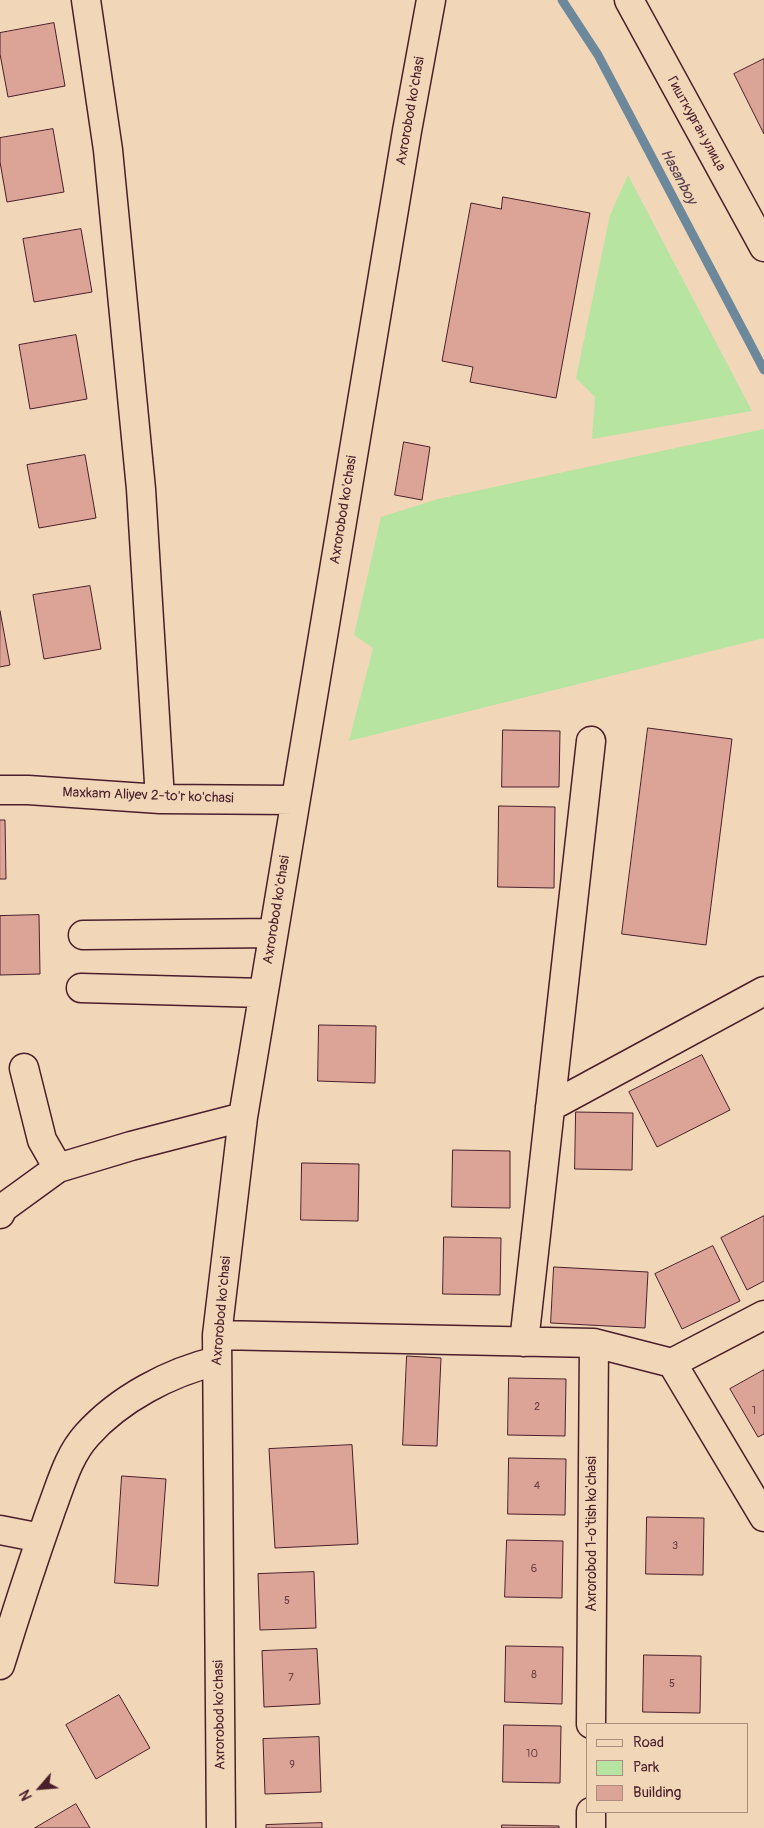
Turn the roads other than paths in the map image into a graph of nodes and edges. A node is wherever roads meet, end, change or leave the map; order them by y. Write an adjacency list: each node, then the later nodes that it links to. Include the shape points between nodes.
1 (86, 0): 7 (street, via 108,150 140,480)
2 (431, 0): 8 (street, Axrorobod ko'chasi)
3 (629, 0): 4 (street, Гишткурган улица)
4 (764, 248)
5 (591, 741): 15 (street)
6 (0, 790): 7 (street, Maxkam Aliyev 2-to'r ko'chasi)
7 (160, 799): 8 (street, Maxkam Aliyev 2-to'r ko'chasi)
8 (295, 800): 9 (street, Axrorobod ko'chasi)
9 (273, 934): 10 (street); 13 (street, Axrorobod ko'chasi)
10 (83, 936)
11 (81, 988): 13 (street)
12 (764, 991): 15 (street)
13 (264, 993): 16 (street, Axrorobod ko'chasi)
14 (24, 1068): 17 (street, via 42,1140)
15 (550, 1107): 20 (street)
16 (243, 1117): 17 (street); 22 (street, Axrorobod ko'chasi)
17 (58, 1168): 18 (street, via 3,1208)
18 (0, 1214)
19 (764, 1315): 23 (street)
20 (524, 1342): 21 (street); 22 (street)
21 (594, 1344): 23 (street); 28 (street, Axrorobod 1-o'tish ko'chasi)
22 (217, 1348): 26 (street, via 190,1367 135,1396 86,1436 70,1459); 30 (street, Axrorobod ko'chasi)
23 (672, 1363): 24 (street)
24 (764, 1517)
25 (0, 1530): 26 (street)
26 (41, 1538): 27 (street)
27 (0, 1664)
28 (591, 1723)
29 (591, 1813): 31 (street)
30 (221, 1828)
31 (591, 1828)

